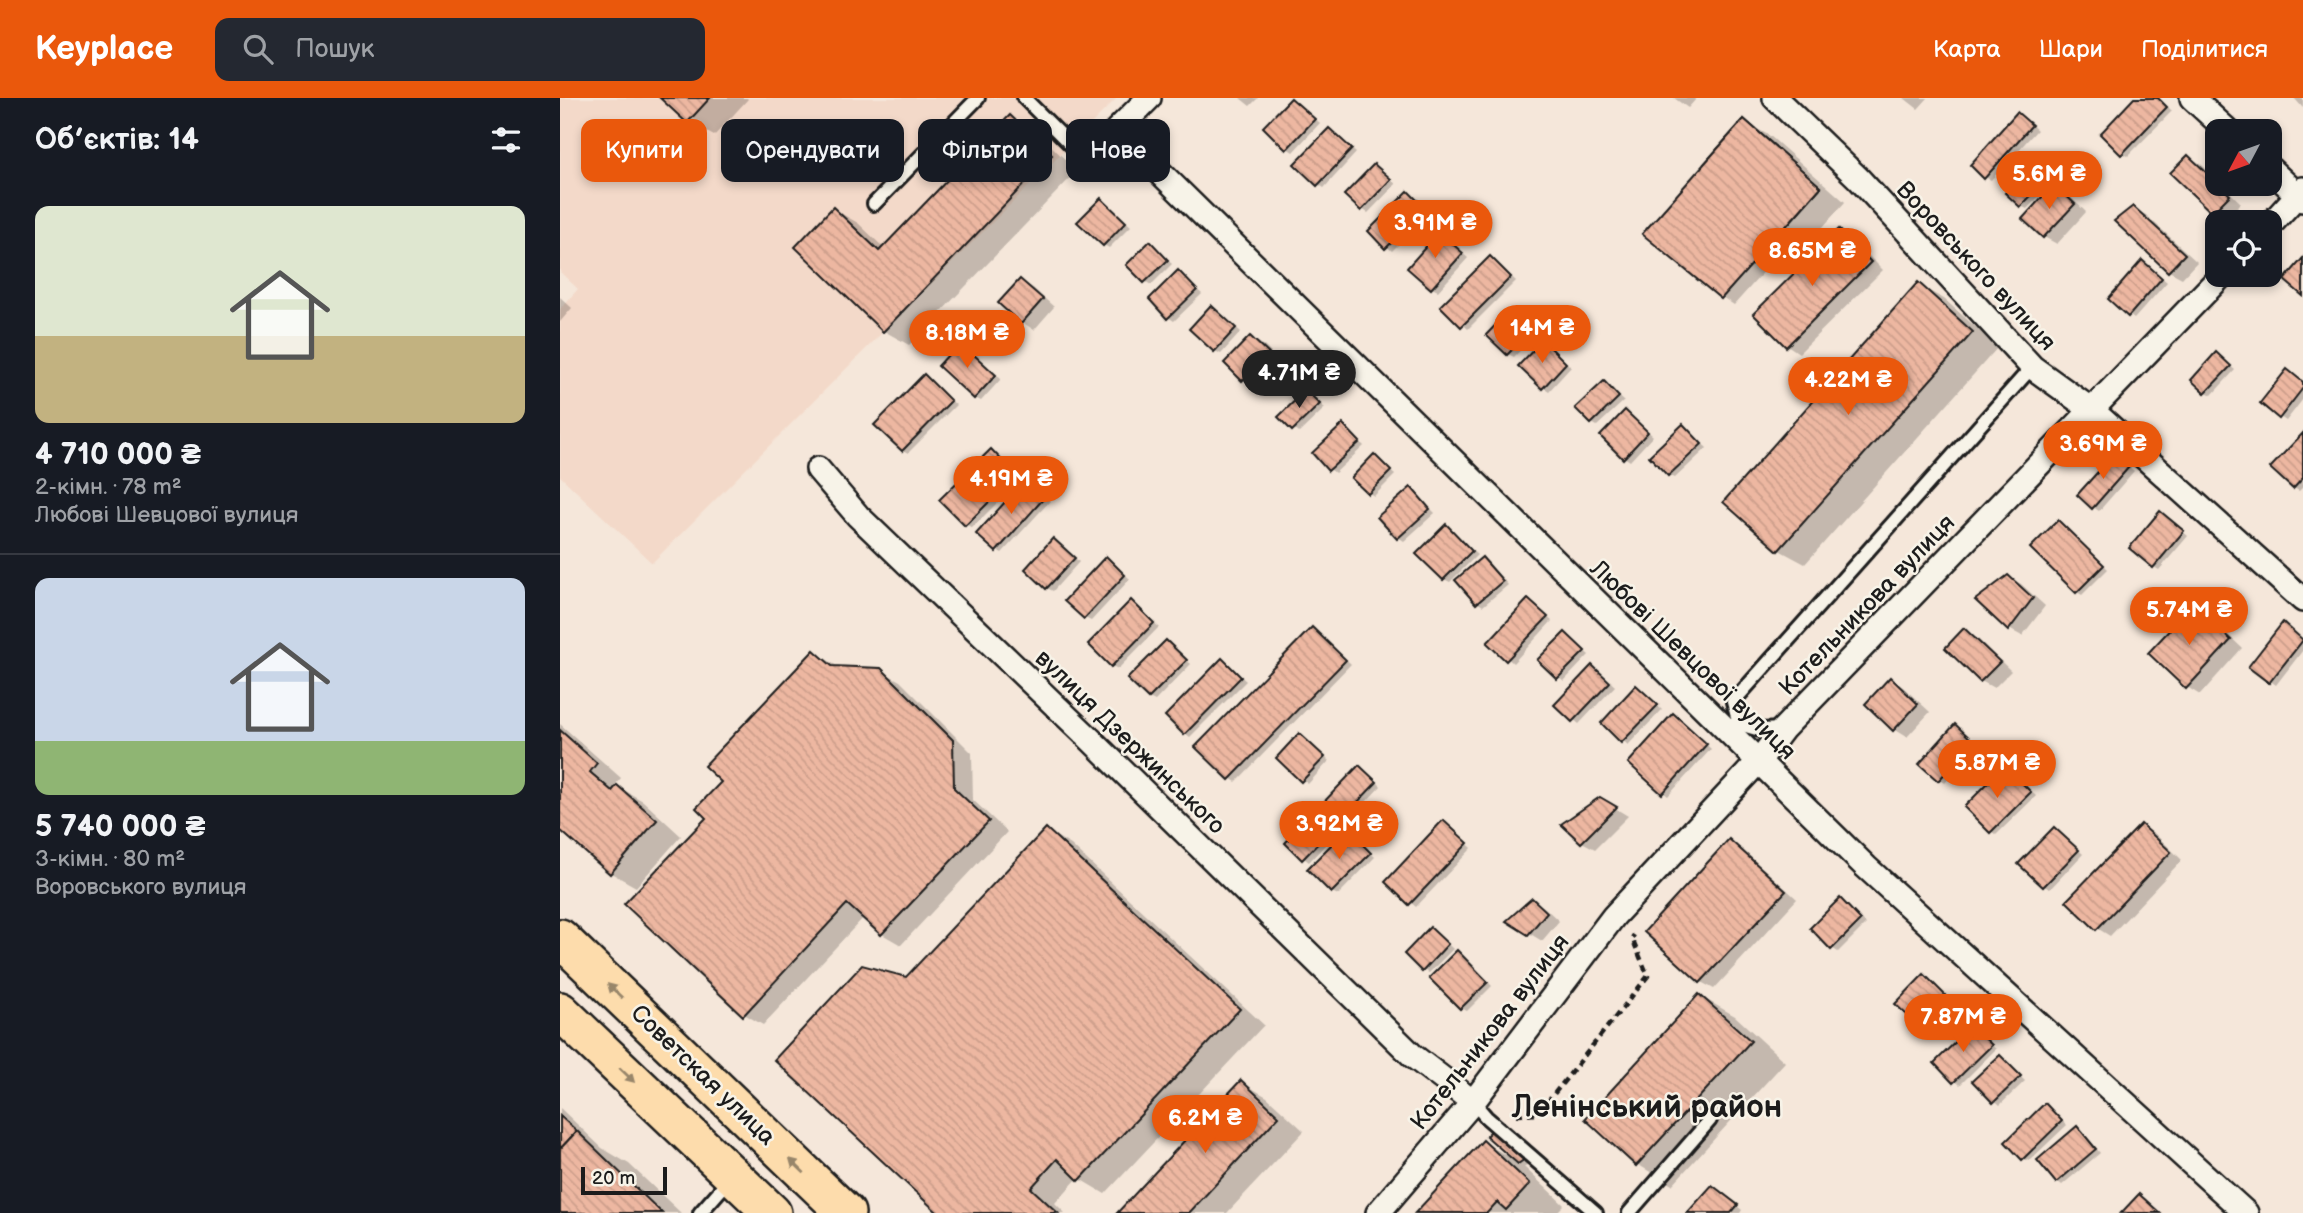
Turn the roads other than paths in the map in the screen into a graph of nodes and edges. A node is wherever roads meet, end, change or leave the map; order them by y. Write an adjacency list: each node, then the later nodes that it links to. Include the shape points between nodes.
1 (978, 98): 12 (lane)
2 (1024, 98): 8 (lane)
3 (1149, 98): 6 (street)
4 (1775, 98): 15 (street, Воровського вулиця, via 1859,179)
5 (2192, 98): 7 (street)
6 (1128, 119)
7 (2215, 119)
8 (1066, 140)
9 (2282, 179): 11 (street)
10 (1170, 182): 20 (street, Любові Шевцової вулиця)
11 (2301, 195): 13 (street)
12 (874, 204)
13 (2282, 213)
14 (2211, 287): 16 (street, Котельникова вулиця)
15 (2032, 367): 16 (street, Воровського вулиця); 19 (lane, via 1733,702 1739,724 1760,730)
16 (2093, 411): 18 (street, Воровського вулиця); 19 (street, Котельникова вулиця)
17 (818, 470): 23 (street, вулиця Дзержинського, via 858,516 1395,1039)
18 (2303, 600)
19 (1783, 729): 20 (street, Котельникова вулиця)
20 (1758, 762): 23 (street, Котельникова вулиця, via 1614,916); 32 (street, Любові Шевцової вулиця)
21 (560, 938): 28 (main road, Советская улица, one-way to 21)
22 (560, 1011): 25 (main road, one-way to 25)
23 (1480, 1109): 29 (street, Котельникова вулиця); 30 (lane)
24 (1710, 1120): 31 (lane)
25 (733, 1176): 26 (lane); 27 (main road)
26 (699, 1213)
27 (772, 1213)
28 (846, 1213)
29 (1378, 1213)
30 (1596, 1213)
31 (1629, 1213)
32 (2246, 1213)

